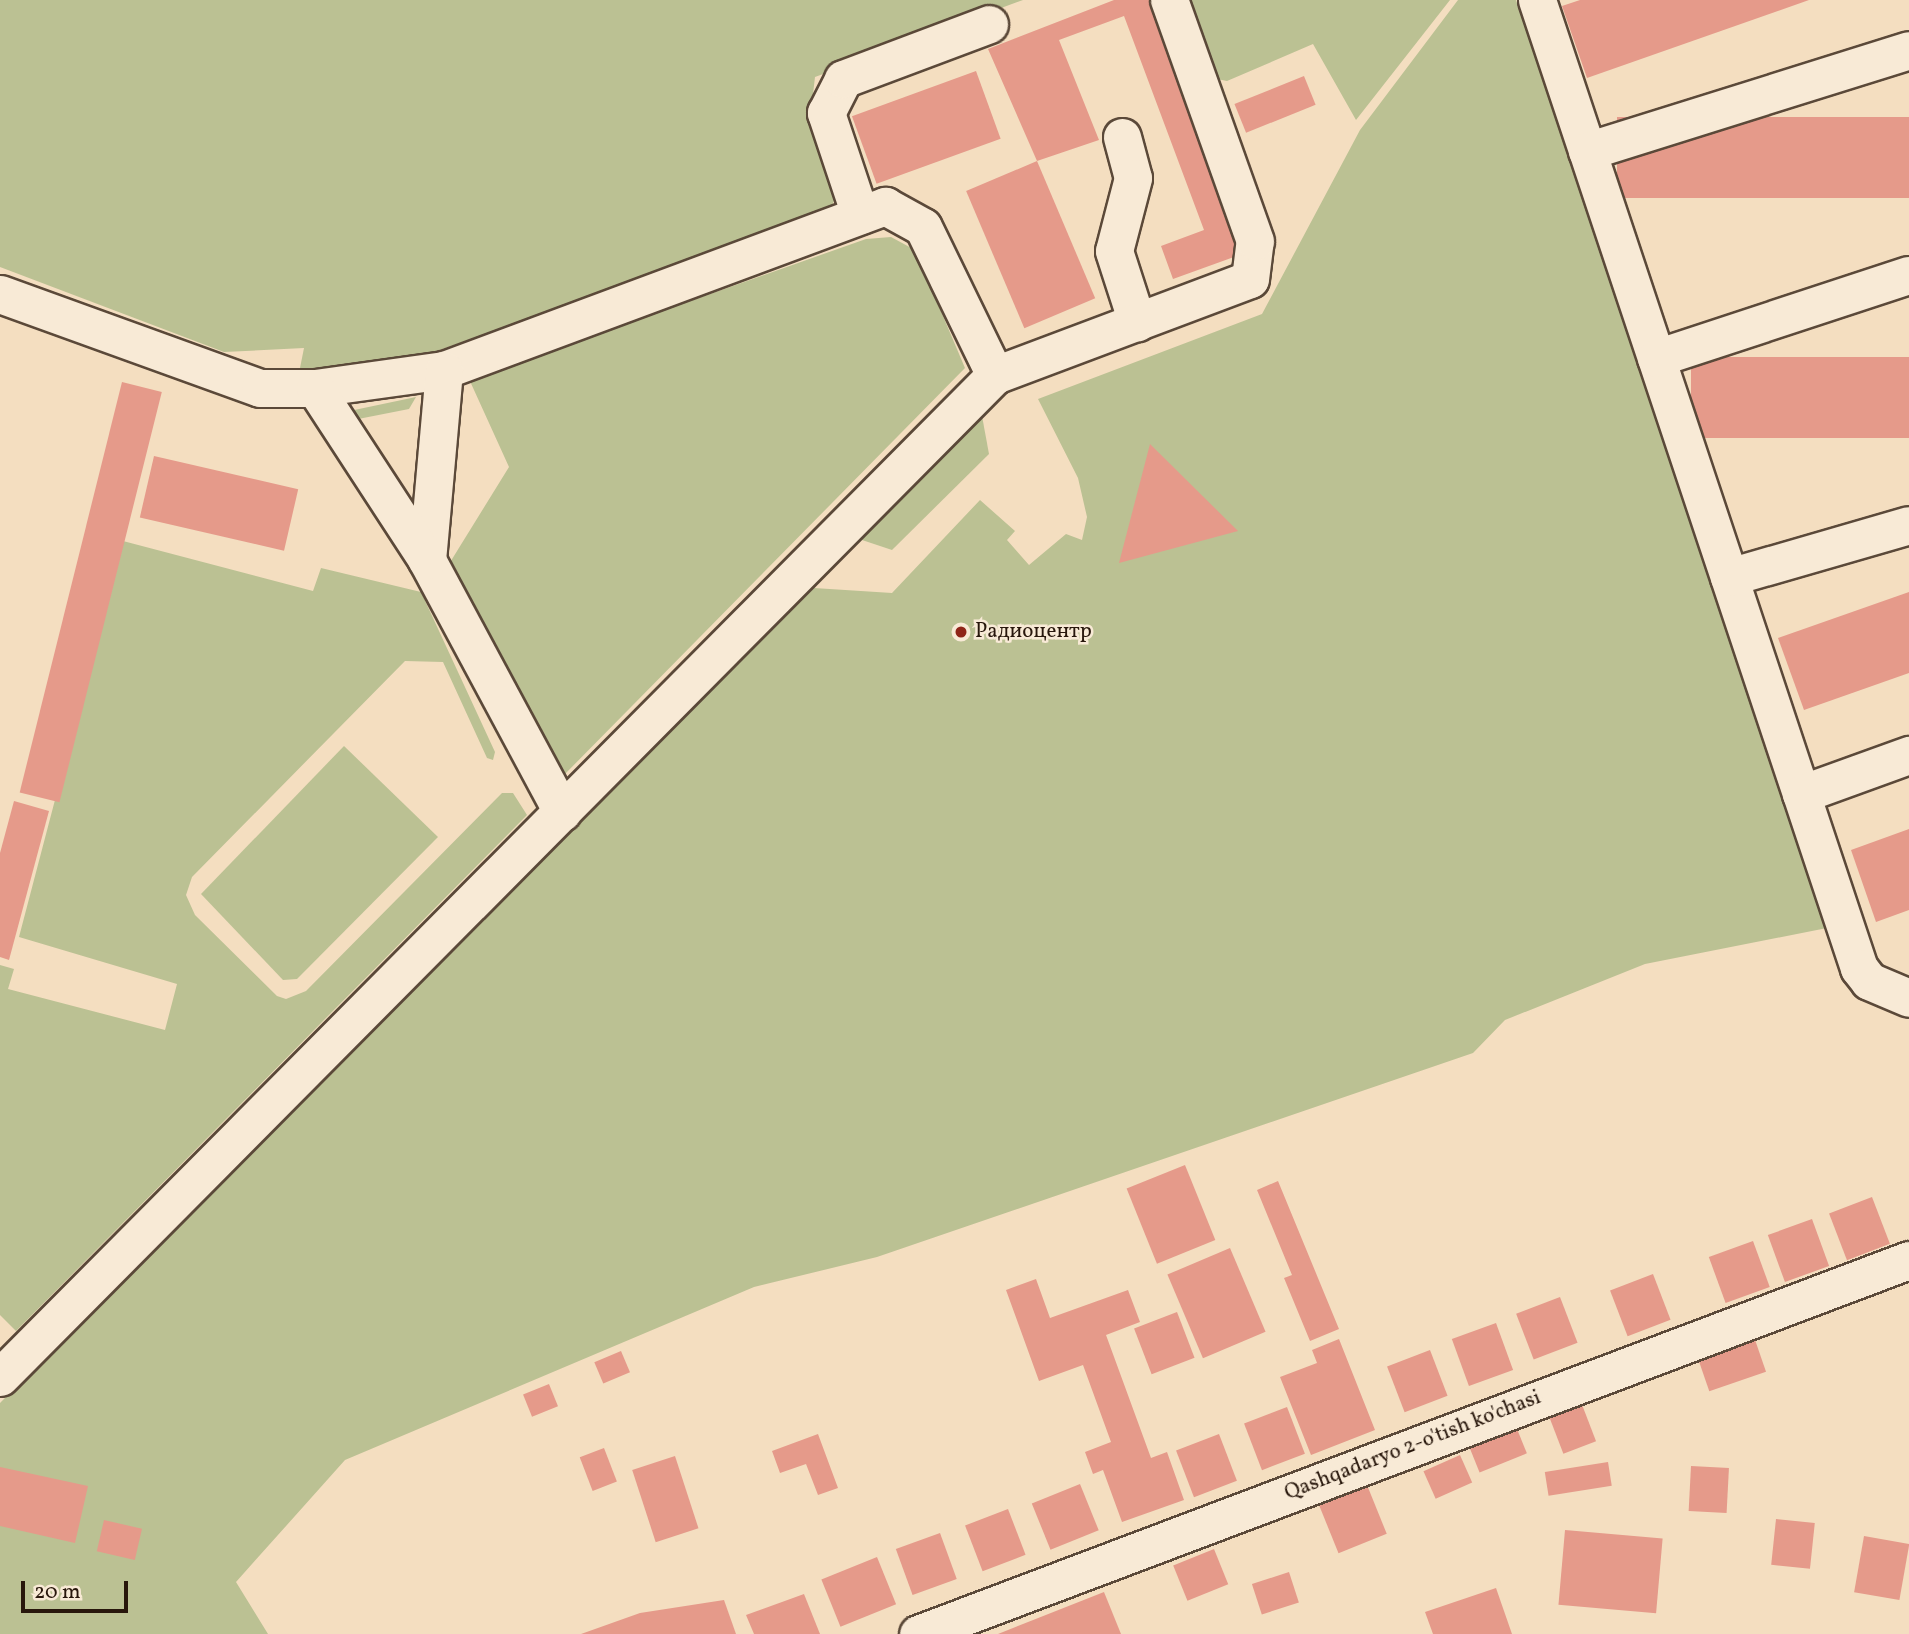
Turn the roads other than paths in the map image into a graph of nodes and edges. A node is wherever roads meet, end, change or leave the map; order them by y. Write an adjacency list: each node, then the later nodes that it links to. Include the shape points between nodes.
1 (1169, 0): 10 (street, via 1255,241 1250,279)
2 (1537, 0): 6 (street)
3 (989, 24): 7 (street, via 843,79 826,113)
4 (1909, 50): 6 (street)
5 (1122, 137): 10 (street, via 1133,178 1114,251)
6 (1587, 151): 11 (street)
7 (860, 215): 12 (street); 13 (street, via 885,205 923,227)
8 (1909, 275): 11 (street)
9 (0, 294): 14 (street, via 260,388)
10 (1137, 322): 13 (street)
11 (1656, 358): 17 (street)
12 (444, 370): 14 (street); 16 (street)
13 (995, 375): 20 (street)
14 (315, 388): 16 (street)
15 (1909, 525): 17 (street)
16 (427, 560): 20 (street)
17 (1729, 577): 19 (street)
18 (1909, 755): 19 (street)
19 (1801, 793): 21 (street, via 1859,968 1869,981)
20 (562, 812): 23 (street)
21 (1909, 998)
22 (1909, 1260): 24 (street, Qashqadaryo 2-o'tish ko'chasi)
23 (1, 1371)
24 (918, 1634)

